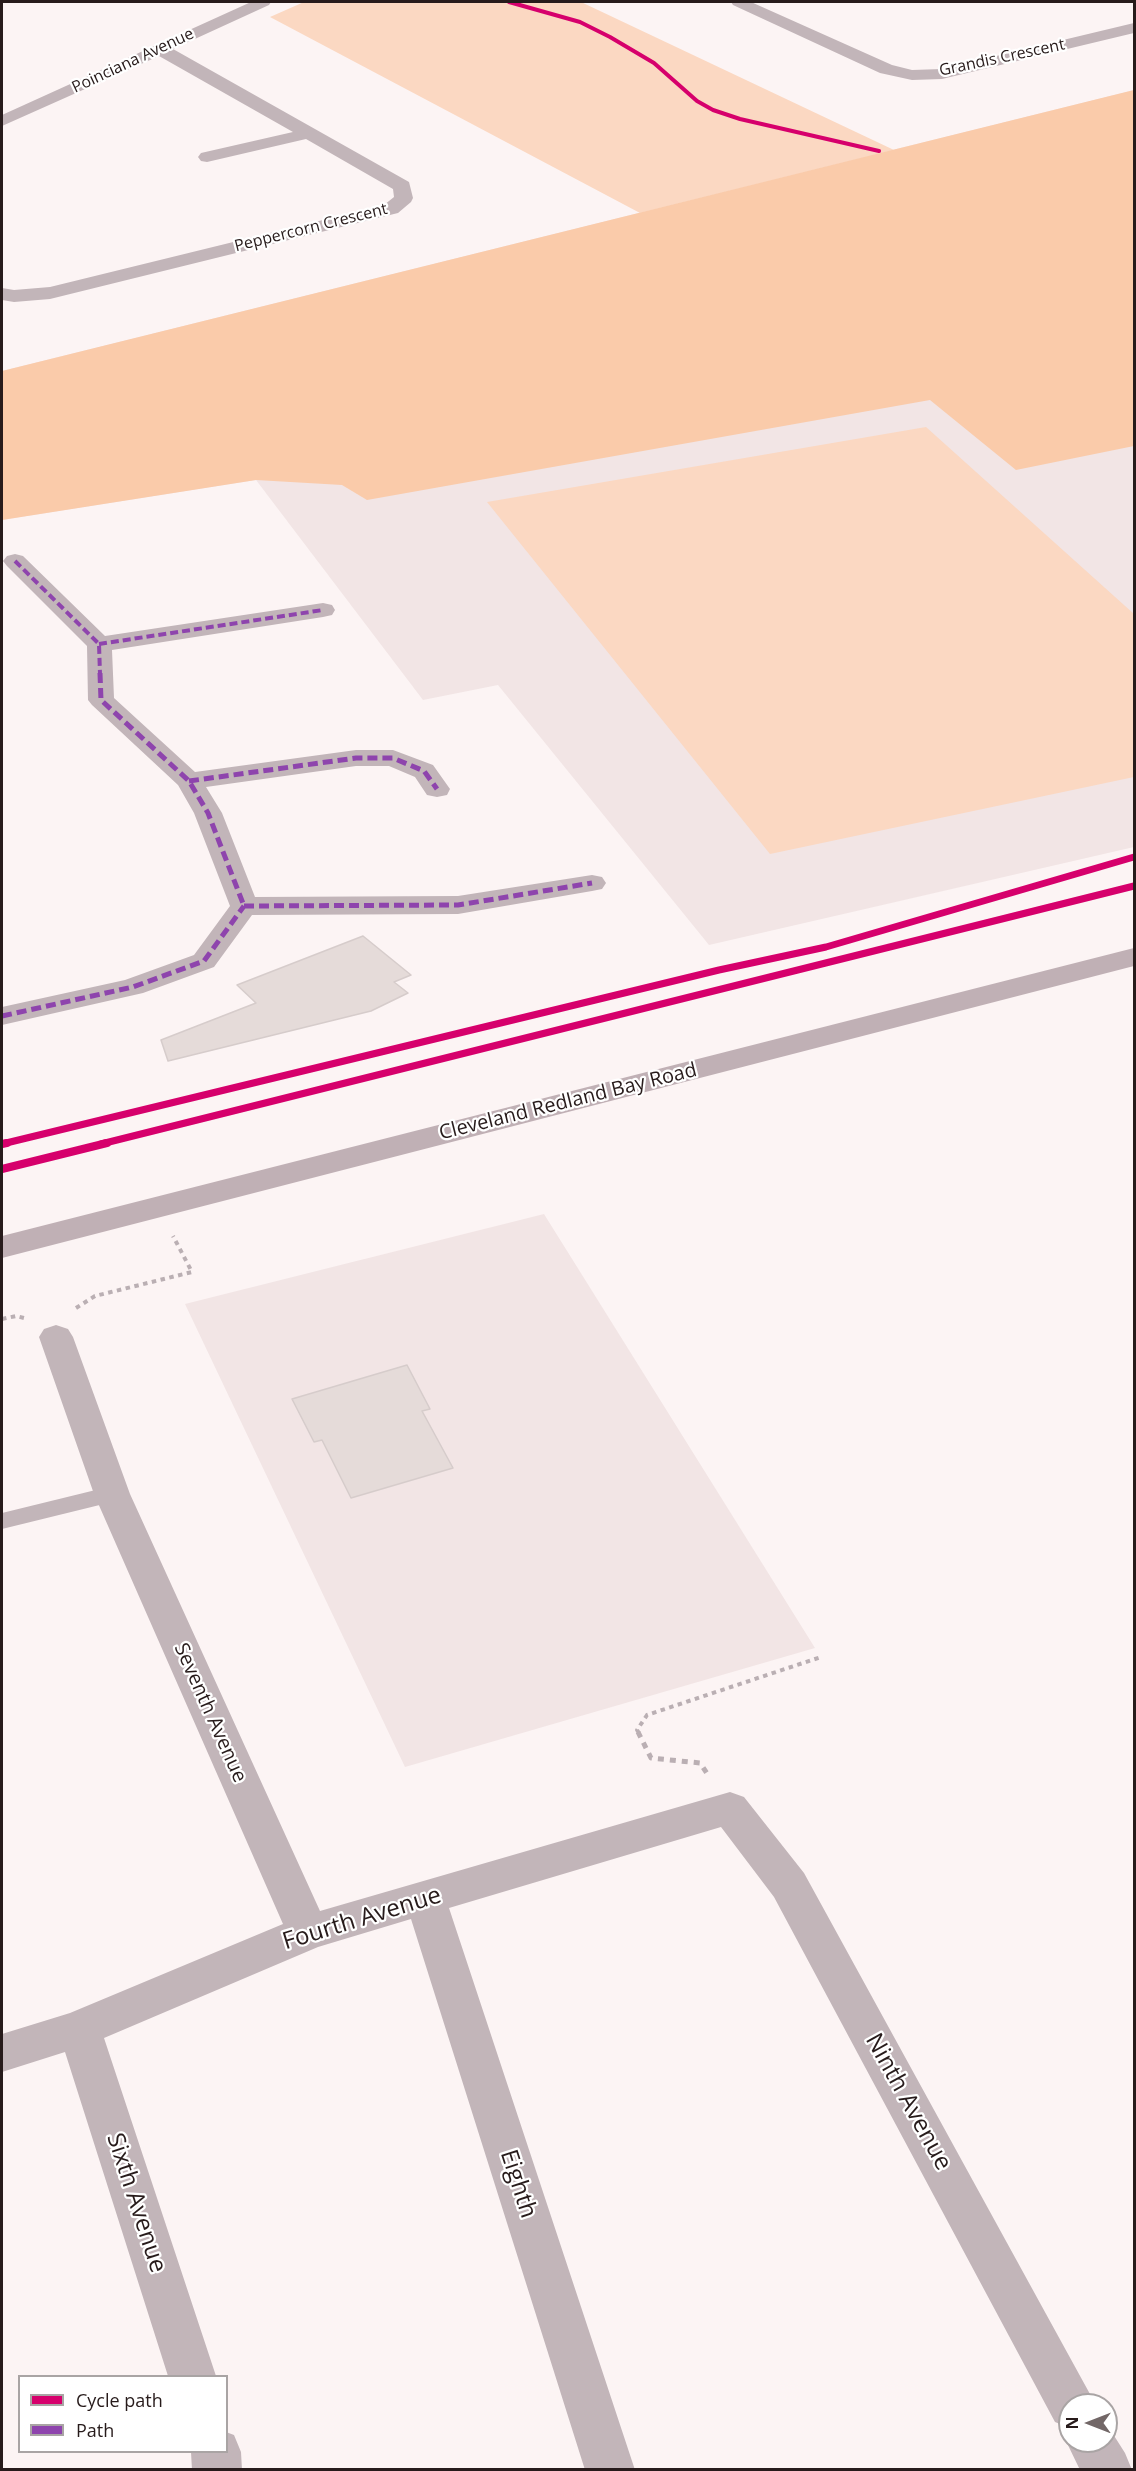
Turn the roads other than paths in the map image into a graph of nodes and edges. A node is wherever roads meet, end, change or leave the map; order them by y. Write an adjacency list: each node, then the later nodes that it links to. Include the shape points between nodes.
1 (263, 2): 4 (street, Poinciana Avenue)
2 (739, 2): 3 (street, Grandis Crescent, via 886,69 912,75 942,74)
3 (1134, 28)
4 (160, 49): 6 (street, Poinciana Avenue); 8 (street, Peppercorn Crescent)
5 (2, 105): 6 (street)
6 (26, 110): 7 (street, Poinciana Avenue)
7 (2, 121)
8 (310, 134): 9 (street); 10 (street, Peppercorn Crescent, via 402,186 404,198 391,209 61,291)
9 (207, 157)
10 (2, 294)
11 (15, 561): 13 (street)
12 (323, 610): 13 (street)
13 (99, 644): 14 (street, via 101,700)
14 (189, 781): 15 (street, via 356,758 393,758 424,771); 17 (street, via 208,813)
15 (437, 789)
16 (592, 883): 17 (street, via 458,905)
17 (244, 906): 19 (street, via 204,961 133,987)
18 (1134, 957): 20 (highway, Cleveland Redland Bay Road)
19 (2, 1016)
20 (2, 1246)
21 (52, 1323): 22 (street, Seventh Avenue)
22 (112, 1494): 23 (lane); 26 (street, Seventh Avenue)
23 (2, 1521)
24 (730, 1808): 25 (street, Fourth Avenue); 30 (street, Ninth Avenue, via 789,1885)
25 (425, 1898): 26 (street, Fourth Avenue); 34 (street, Eighth)
26 (308, 1932): 27 (street, Fourth Avenue)
27 (80, 2029): 28 (street, Fourth Avenue); 29 (street, Sixth Avenue)
28 (2, 2053)
29 (192, 2375)
30 (1065, 2393)
31 (216, 2453): 33 (street)
32 (1098, 2453): 35 (street)
33 (217, 2469)
34 (610, 2469)
35 (1107, 2469)

